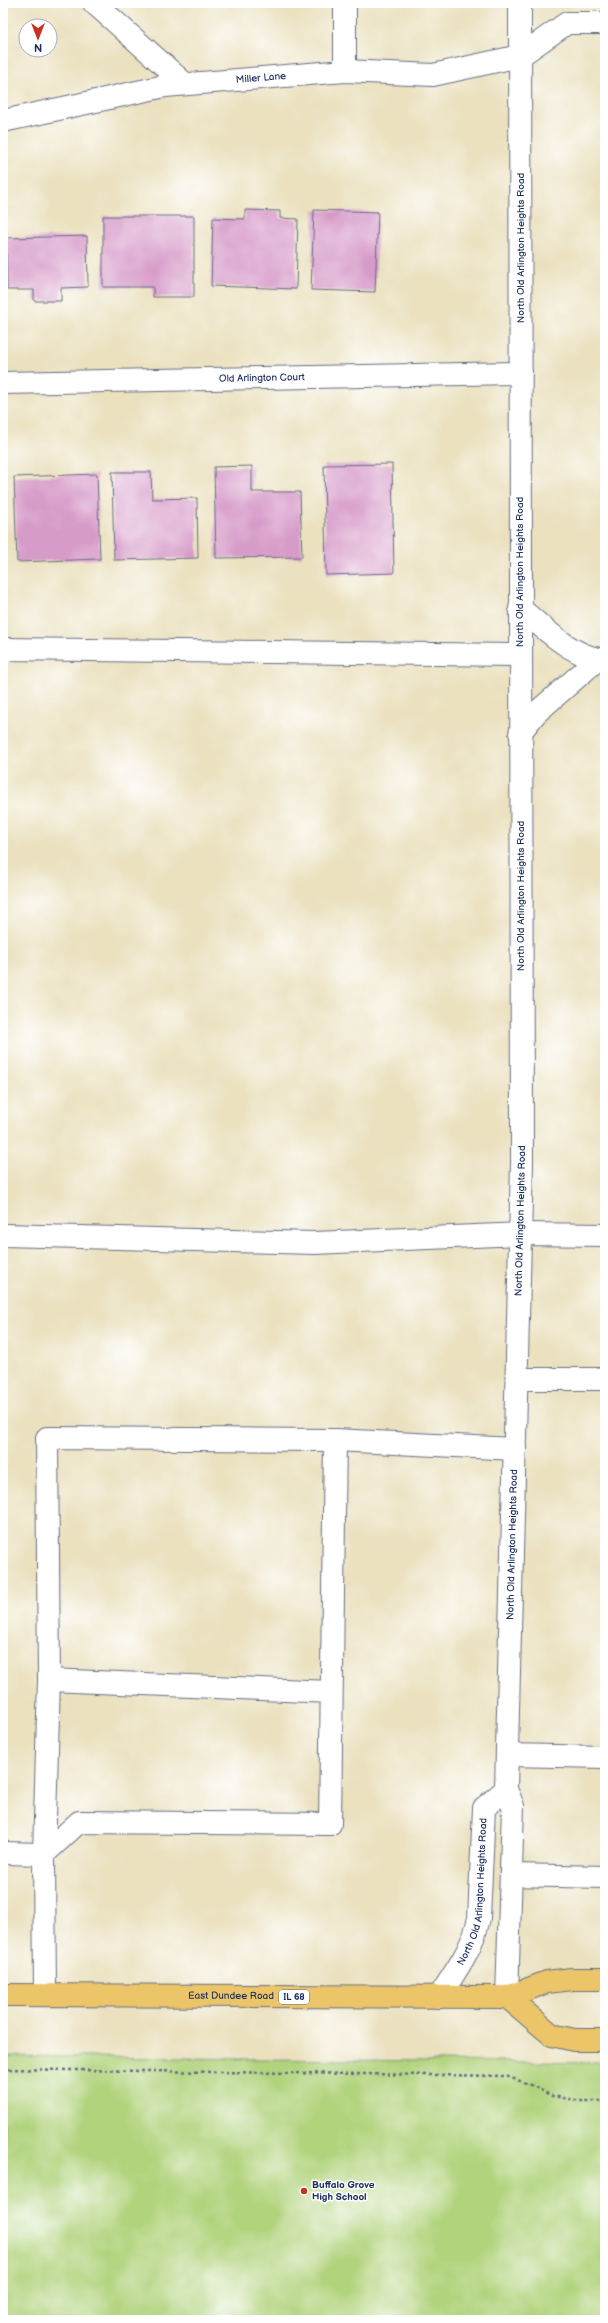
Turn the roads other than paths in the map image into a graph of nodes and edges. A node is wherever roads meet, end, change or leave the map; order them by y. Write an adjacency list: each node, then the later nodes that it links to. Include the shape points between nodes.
1 (94, 3): 7 (street)
2 (345, 3): 6 (street)
3 (520, 3): 5 (street, North Old Arlington Heights Road)
4 (605, 23): 5 (street, via 567,23)
5 (520, 56): 6 (street, Miller Lane, via 433,75); 9 (street, North Old Arlington Heights Road)
6 (345, 71): 7 (street, Miller Lane)
7 (184, 84): 8 (street, Miller Lane)
8 (3, 121)
9 (521, 373): 10 (street, Old Arlington Court); 11 (street, North Old Arlington Heights Road)
10 (3, 383)
11 (520, 608): 13 (street, North Old Arlington Heights Road); 14 (street, via 551,635 576,650)
12 (3, 649): 13 (street)
13 (520, 655): 15 (street, North Old Arlington Heights Road)
14 (602, 659): 15 (street, via 541,708)
15 (520, 733): 16 (street, North Old Arlington Heights Road)
16 (521, 1234): 17 (street, via 314,1243); 18 (street); 19 (street, North Old Arlington Heights Road)
17 (3, 1235)
18 (605, 1235)
19 (517, 1379): 20 (street); 22 (street, North Old Arlington Heights Road)
20 (605, 1379)
21 (335, 1440): 22 (street); 23 (street, via 47,1438); 24 (street)
22 (515, 1449): 25 (street, North Old Arlington Heights Road)
23 (49, 1680): 24 (street); 29 (street)
24 (331, 1692): 29 (street, via 330,1824 79,1822)
25 (508, 1755): 26 (street); 27 (street, North Old Arlington Heights Road)
26 (605, 1757)
27 (506, 1789): 30 (street, North Old Arlington Heights Road, via 513,1806); 35 (street, North Old Arlington Heights Road, via 484,1808 479,1918 476,1933)
28 (3, 1854): 29 (street)
29 (44, 1854): 34 (street)
30 (511, 1875): 31 (street); 36 (street, North Old Arlington Heights Road)
31 (605, 1877)
32 (605, 1979): 36 (main road, East Dundee Road / IL 68, via 547,1982)
33 (3, 1995): 34 (main road, East Dundee Road / IL 68)
34 (45, 1995): 35 (main road, East Dundee Road / IL 68)
35 (439, 1997): 36 (main road, East Dundee Road / IL 68)
36 (507, 1997): 37 (main road, via 552,2035 574,2040)
37 (605, 2040)

